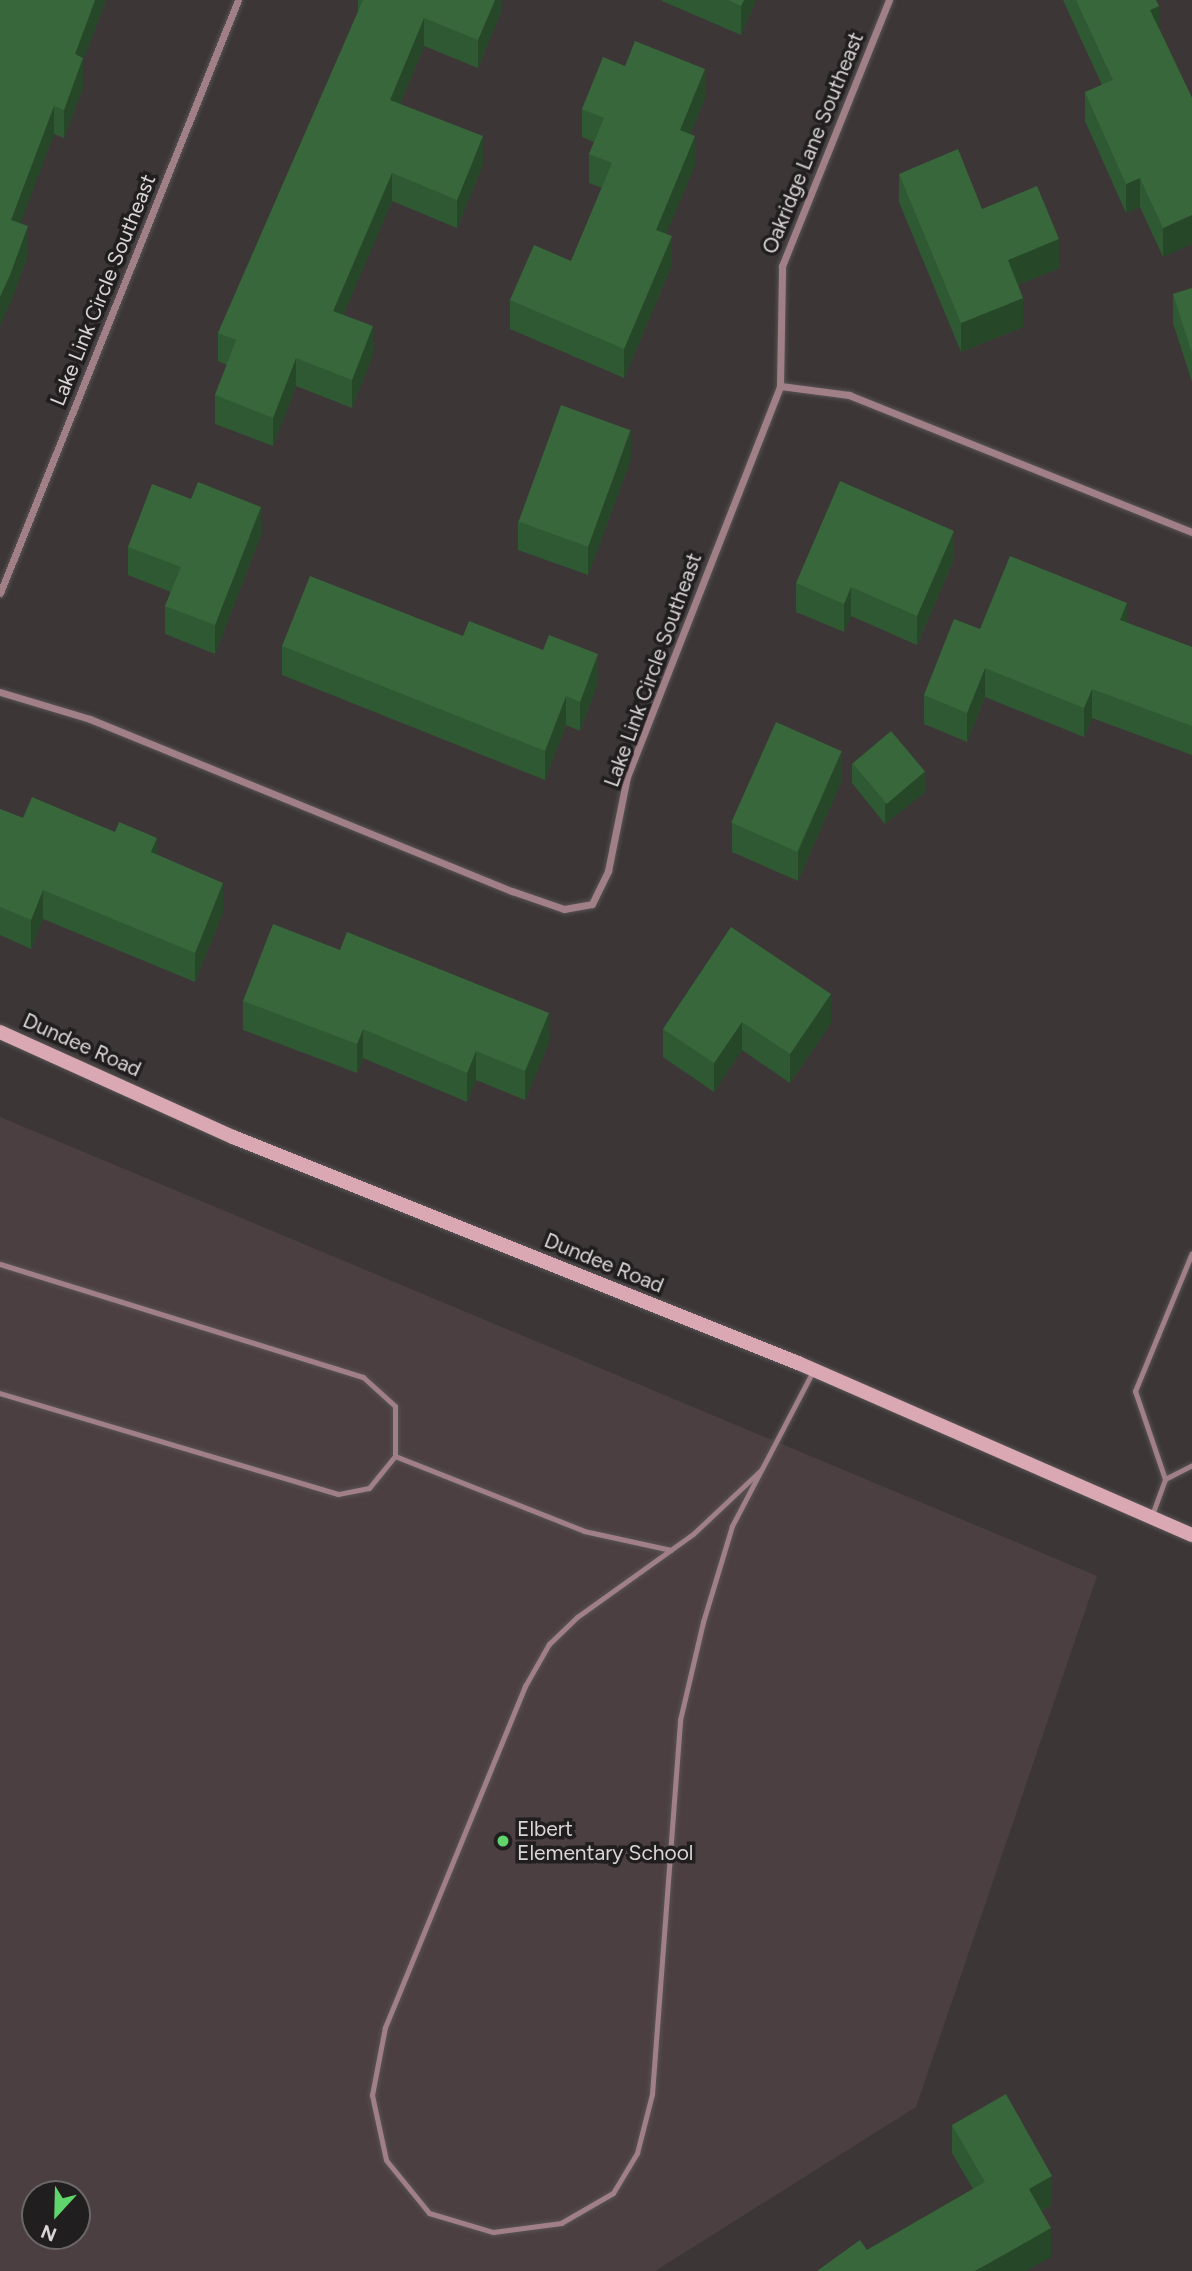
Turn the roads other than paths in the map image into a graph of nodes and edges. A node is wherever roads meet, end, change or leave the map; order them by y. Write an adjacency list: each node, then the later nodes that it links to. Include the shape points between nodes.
1 (237, 0): 5 (street, Lake Link Circle Southeast)
2 (888, 0): 3 (street, Oakridge Lane Southeast, via 782,266)
3 (780, 386): 4 (street, via 849,395); 6 (street, Lake Link Circle Southeast, via 627,777 608,870 592,904 564,909 90,719)
4 (1192, 532)
5 (0, 593)
6 (0, 692)
7 (0, 1032): 10 (main road, Dundee Road, via 233,1137)
8 (1192, 1253): 15 (lane, via 1135,1391)
9 (0, 1264): 12 (lane, via 363,1377 395,1406)
10 (814, 1370): 14 (lane); 16 (main road, Dundee Road)
11 (0, 1393): 12 (lane, via 338,1494 369,1488)
12 (395, 1456): 18 (lane, via 584,1531)
13 (1192, 1465): 15 (lane)
14 (761, 1470): 18 (lane); 18 (lane, via 732,1526 680,1720 652,2094 637,2153 612,2193 561,2223 493,2232 429,2213 386,2160 372,2095 385,2027 525,1686 549,1644)
15 (1165, 1479): 16 (lane)
16 (1151, 1516): 17 (main road, Dundee Road)
17 (1192, 1535)
18 (671, 1550)

